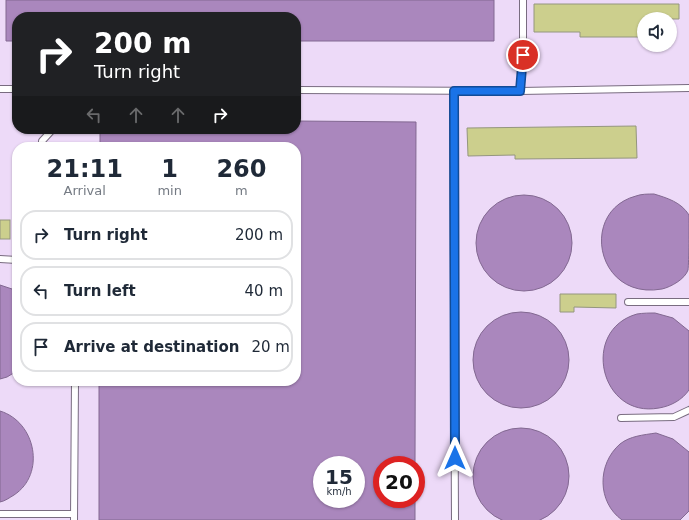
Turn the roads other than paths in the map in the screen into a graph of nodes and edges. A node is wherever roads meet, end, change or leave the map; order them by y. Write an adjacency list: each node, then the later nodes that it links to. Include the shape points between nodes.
1 (523, 0): 7 (lane)
2 (689, 88): 7 (lane)
3 (0, 89): 4 (lane)
4 (12, 89)
5 (301, 90): 6 (lane)
6 (454, 91): 7 (lane); 19 (lane)
7 (520, 91)
8 (49, 134): 9 (lane)
9 (42, 142)
10 (0, 259): 11 (lane)
11 (12, 260)
12 (628, 302): 13 (lane)
13 (689, 302)
14 (75, 386): 18 (lane)
15 (689, 410): 16 (lane, via 674,417)
16 (621, 418)
17 (0, 514): 18 (lane)
18 (74, 517)
19 (455, 520)

